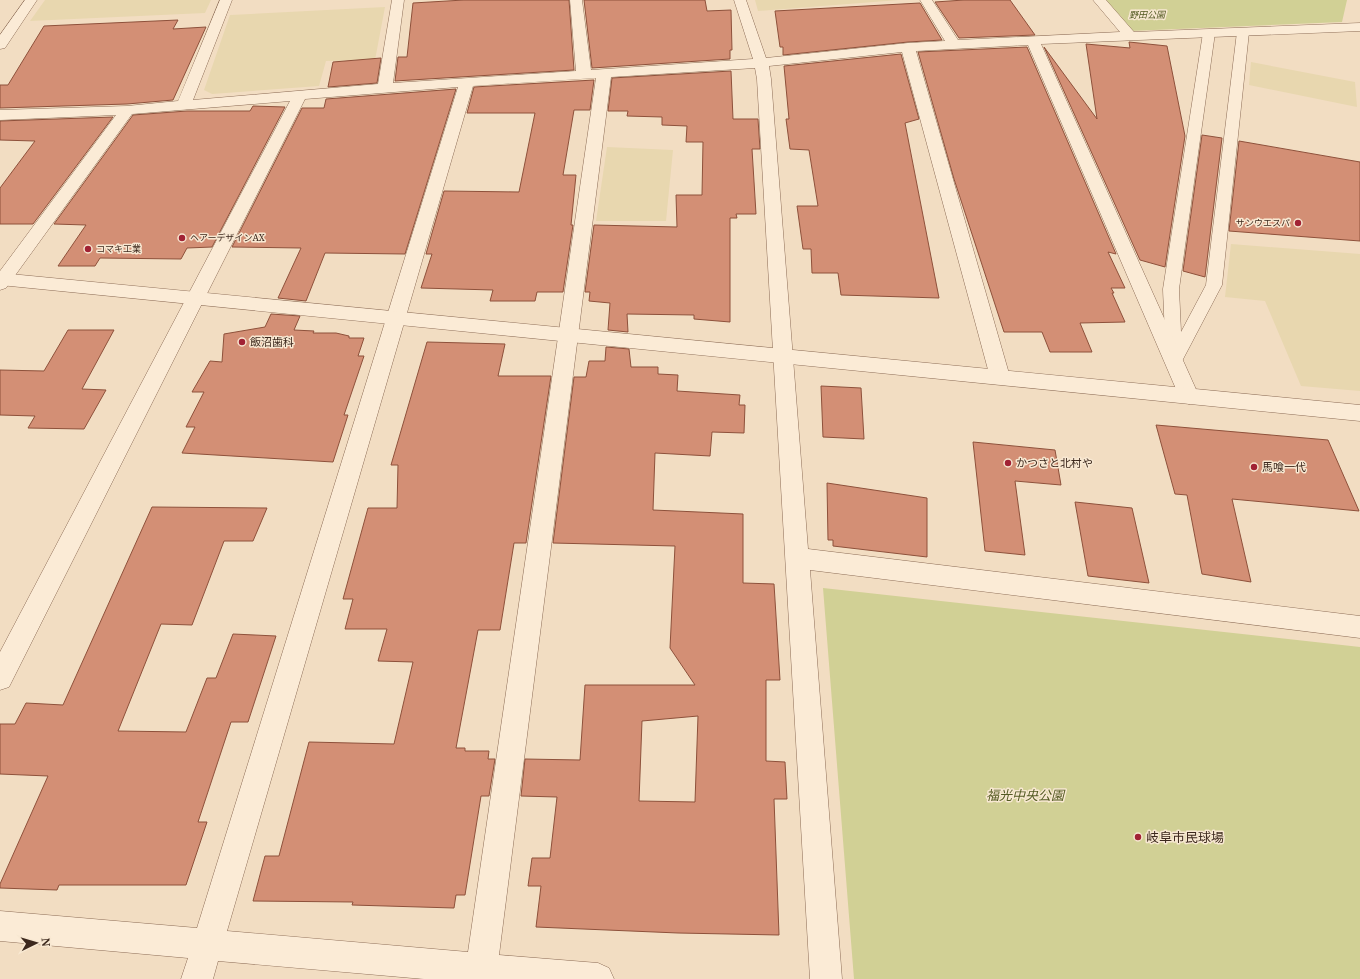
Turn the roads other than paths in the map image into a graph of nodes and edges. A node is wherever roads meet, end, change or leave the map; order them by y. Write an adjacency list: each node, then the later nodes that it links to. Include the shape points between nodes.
1 (31, 0): 13 (street)
2 (226, 0): 22 (street)
3 (398, 0): 20 (street)
4 (576, 0): 18 (street)
5 (740, 0): 16 (street)
6 (926, 0): 14 (street)
7 (1099, 0): 11 (street)
8 (1360, 27): 9 (street)
9 (1243, 32): 10 (street); 30 (lane, via 1214,285)
10 (1209, 33): 11 (street); 30 (lane, via 1170,289)
11 (1130, 36): 12 (street)
12 (1033, 41): 14 (street); 30 (street)
13 (0, 45)
14 (954, 45): 15 (street)
15 (908, 48): 16 (street); 31 (street)
16 (762, 63): 17 (street); 29 (street)
17 (604, 73): 18 (street); 28 (street)
18 (584, 75): 19 (street)
19 (467, 82): 20 (street); 27 (street)
20 (385, 88): 21 (street)
21 (300, 95): 22 (street); 26 (street)
22 (183, 106): 23 (street)
23 (126, 110): 24 (street); 25 (street)
24 (0, 115)
25 (1, 281): 26 (street)
26 (196, 298): 27 (street); 36 (street)
27 (395, 318): 28 (street); 38 (street)
28 (569, 335): 29 (street); 39 (street)
29 (783, 356): 31 (street); 34 (street)
30 (1174, 361): 32 (street)
31 (1000, 377): 32 (street)
32 (1189, 396): 33 (street)
33 (1360, 413)
34 (797, 558): 35 (street); 42 (street)
35 (1360, 627)
36 (0, 678)
37 (0, 926): 38 (street)
38 (208, 944): 39 (street); 40 (street)
39 (481, 974): 41 (street)
40 (197, 979)
41 (598, 979)
42 (826, 979)

